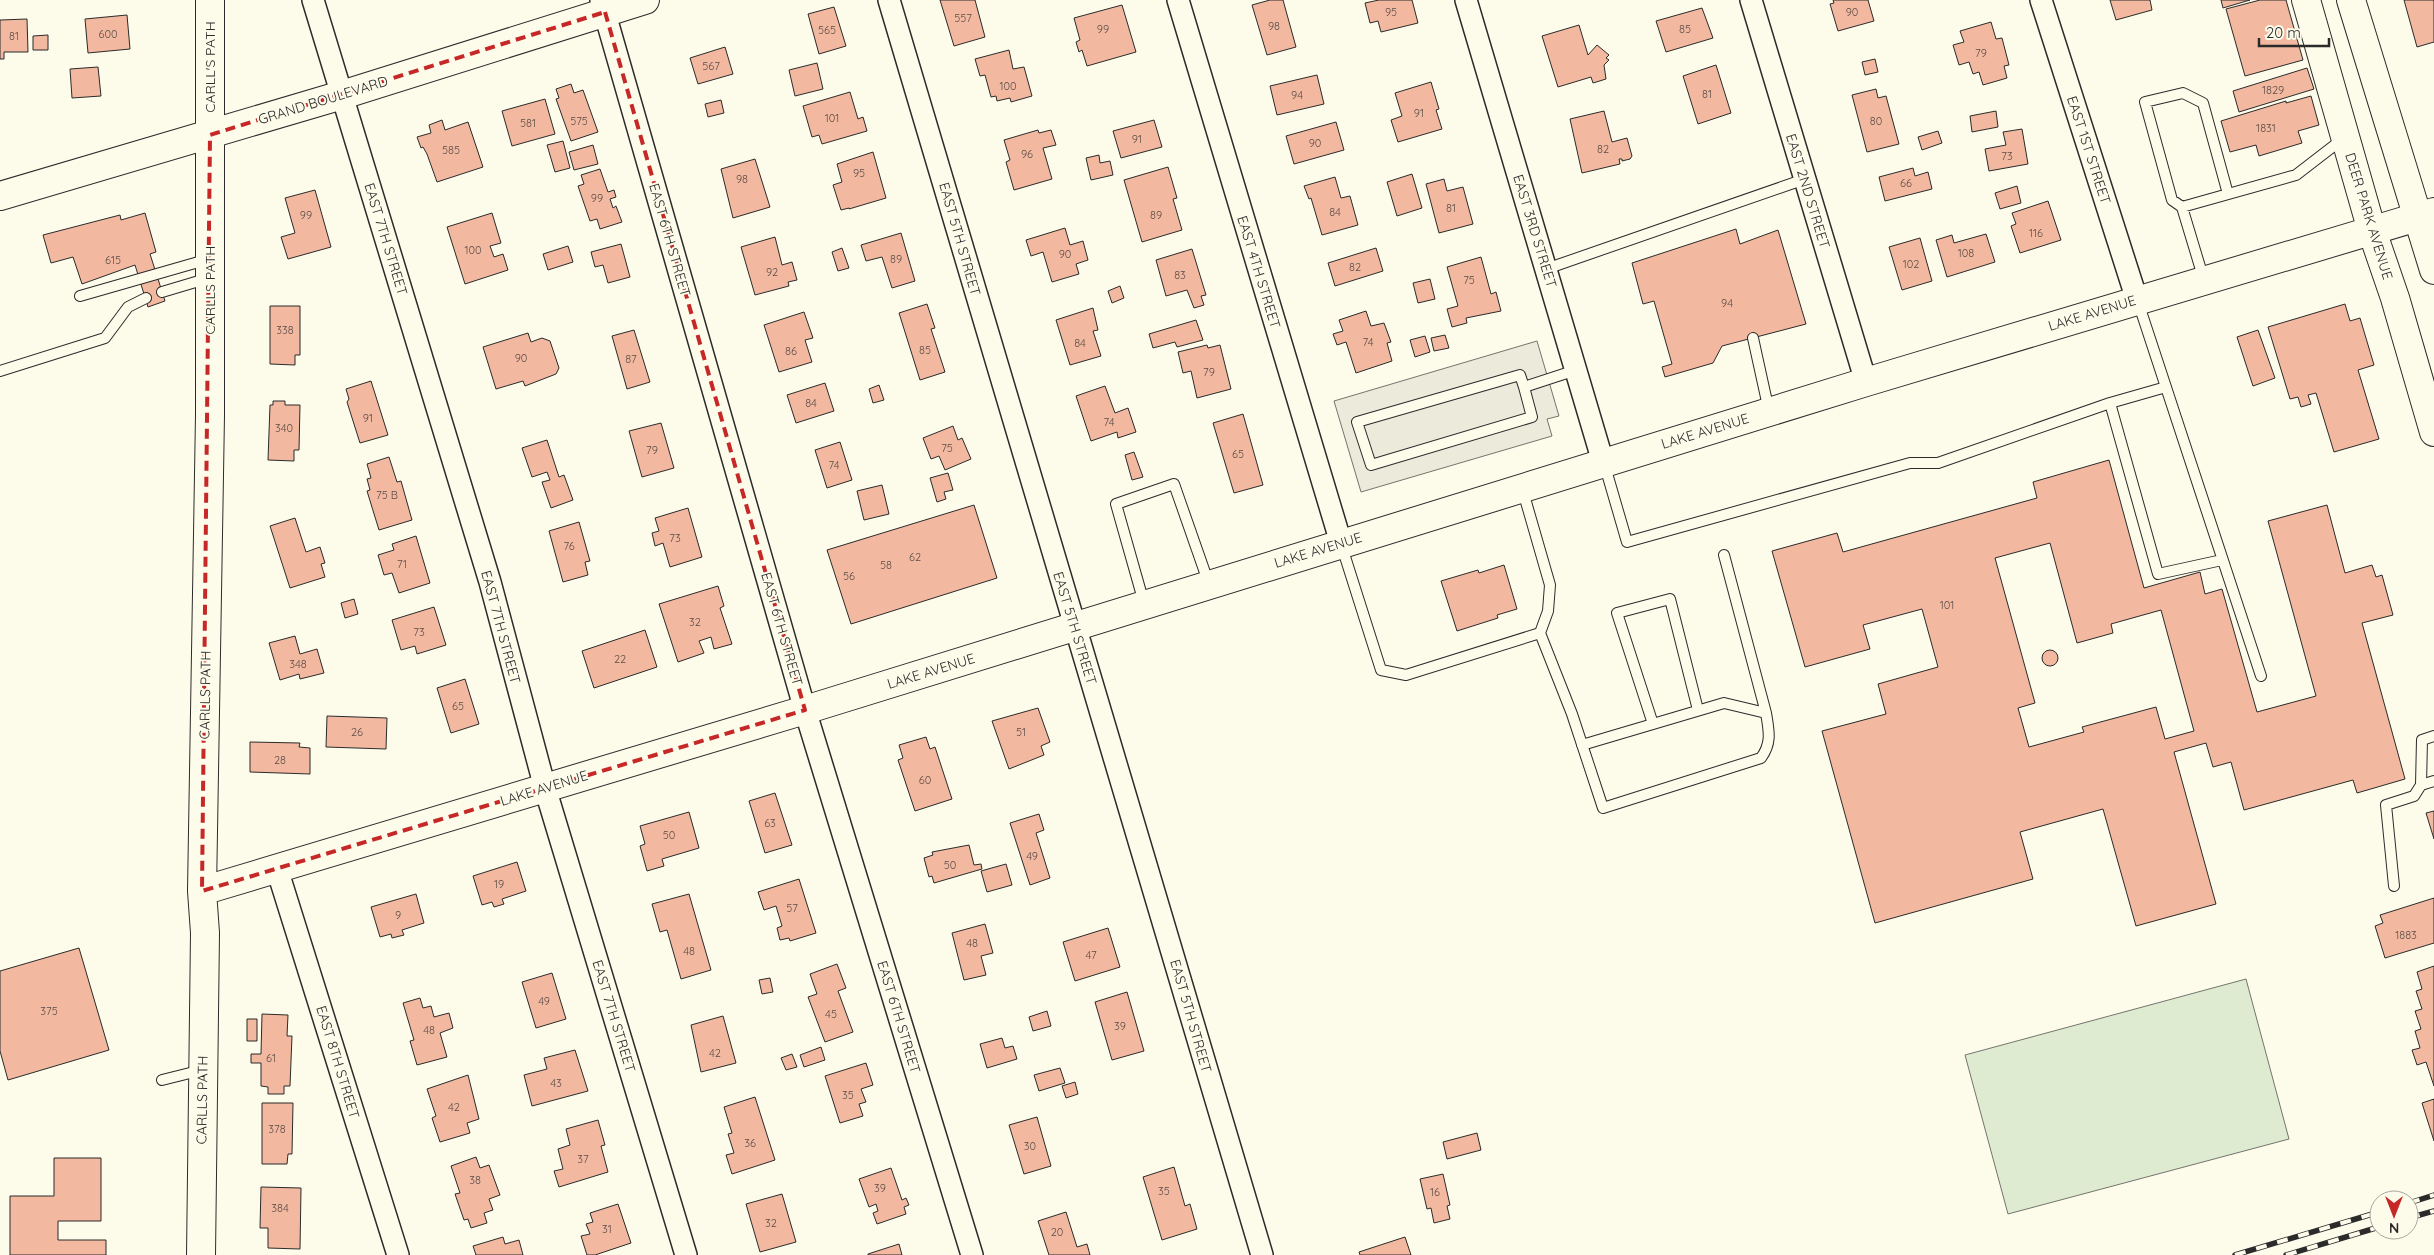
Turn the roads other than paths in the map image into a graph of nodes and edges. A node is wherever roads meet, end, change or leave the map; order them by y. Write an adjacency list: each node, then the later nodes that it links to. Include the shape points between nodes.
1 (210, 0): 13 (street, CARLL'S PATH)
2 (313, 0): 12 (street, EAST 7TH STREET)
3 (645, 0): 11 (street, GRAND BOULEVARD)
4 (889, 0): 45 (street, EAST 5TH STREET)
5 (1178, 0): 40 (street, EAST 4TH STREET)
6 (1466, 0): 22 (street, EAST 3RD STREET)
7 (1750, 0): 15 (street, EAST 2ND STREET)
8 (2041, 0): 28 (street, EAST 1ST STREET)
9 (2306, 0): 14 (street, DEER PARK AVENUE)
10 (2351, 0): 19 (street)
11 (603, 6): 12 (street, GRAND BOULEVARD); 48 (street, EAST 6TH STREET)
12 (342, 95): 13 (street, GRAND BOULEVARD); 56 (street, EAST 7TH STREET, via 490,582)
13 (210, 135): 17 (street, GRAND BOULEVARD); 21 (street, CARLLS PATH)
14 (2345, 138): 16 (lane, via 2296,175); 20 (street, DEER PARK AVENUE)
15 (1805, 179): 22 (lane); 32 (street, EAST 2ND STREET)
16 (2228, 194): 18 (lane); 18 (lane, via 2202,103 2183,93 2145,102 2172,200)
17 (0, 196)
18 (2182, 207): 24 (lane)
19 (2426, 215): 20 (street, LAKE AVENUE); 23 (street)
20 (2372, 231): 24 (street, LAKE AVENUE); 37 (street, DEER PARK AVENUE)
21 (210, 268): 25 (lane); 26 (lane); 59 (street, CARLLS PATH)
22 (1546, 269): 30 (street, EAST 3RD STREET)
23 (2434, 270)
24 (2204, 280): 28 (street, LAKE AVENUE)
25 (162, 292)
26 (80, 296)
27 (146, 298): 31 (lane, via 128,307 110,334 100,340)
28 (2137, 300): 32 (street, LAKE AVENUE); 34 (lane)
29 (1753, 338): 36 (lane)
30 (1576, 370): 33 (lane); 38 (street, EAST 3RD STREET)
31 (0, 371)
32 (1866, 382): 36 (street, LAKE AVENUE)
33 (1524, 387): 33 (lane, via 1520,375 1357,422 1370,465 1532,417)
34 (2166, 387): 35 (lane); 42 (lane)
35 (2110, 403): 38 (lane, via 1938,463 1910,463 1626,542); 42 (lane, via 2158,574)
36 (1770, 411): 38 (street, LAKE AVENUE)
37 (2434, 432)
38 (1603, 462): 39 (street, LAKE AVENUE)
39 (1522, 487): 40 (street, LAKE AVENUE); 46 (lane, via 1550,585 1548,611)
40 (1341, 543): 43 (street, LAKE AVENUE); 46 (lane, via 1381,670 1406,676)
41 (1724, 555): 50 (lane)
42 (2222, 560): 47 (lane)
43 (1209, 584): 44 (street, LAKE AVENUE); 44 (lane, via 1174,484 1116,504)
44 (1145, 604): 45 (street, LAKE AVENUE)
45 (1074, 626): 48 (street, LAKE AVENUE); 66 (street, EAST 5TH STREET)
46 (1540, 633): 53 (lane)
47 (2261, 676)
48 (805, 710): 56 (street, LAKE AVENUE); 65 (street, EAST 6TH STREET)
49 (1698, 710): 50 (lane, via 1724,702); 51 (lane); 51 (lane, via 1670,599 1617,613)
50 (1766, 713): 53 (lane, via 1769,748 1761,758 1603,808)
51 (1653, 724): 53 (lane)
52 (2434, 736): 55 (lane, via 2422,740)
53 (1582, 745)
54 (2434, 781): 55 (lane)
55 (2421, 785): 58 (lane, via 2414,796 2386,805)
56 (545, 788): 57 (street, LAKE AVENUE); 64 (street, EAST 7TH STREET)
57 (277, 868): 59 (street, LAKE AVENUE); 63 (street, EAST 8TH STREET)
58 (2394, 886)
59 (202, 890): 60 (street, CARLLS PATH, via 205,933)
60 (202, 1070): 61 (lane); 62 (street, CARLLS PATH)
61 (162, 1080)
62 (201, 1255)
63 (398, 1255)
64 (686, 1255)
65 (972, 1255)
66 (1262, 1255)

